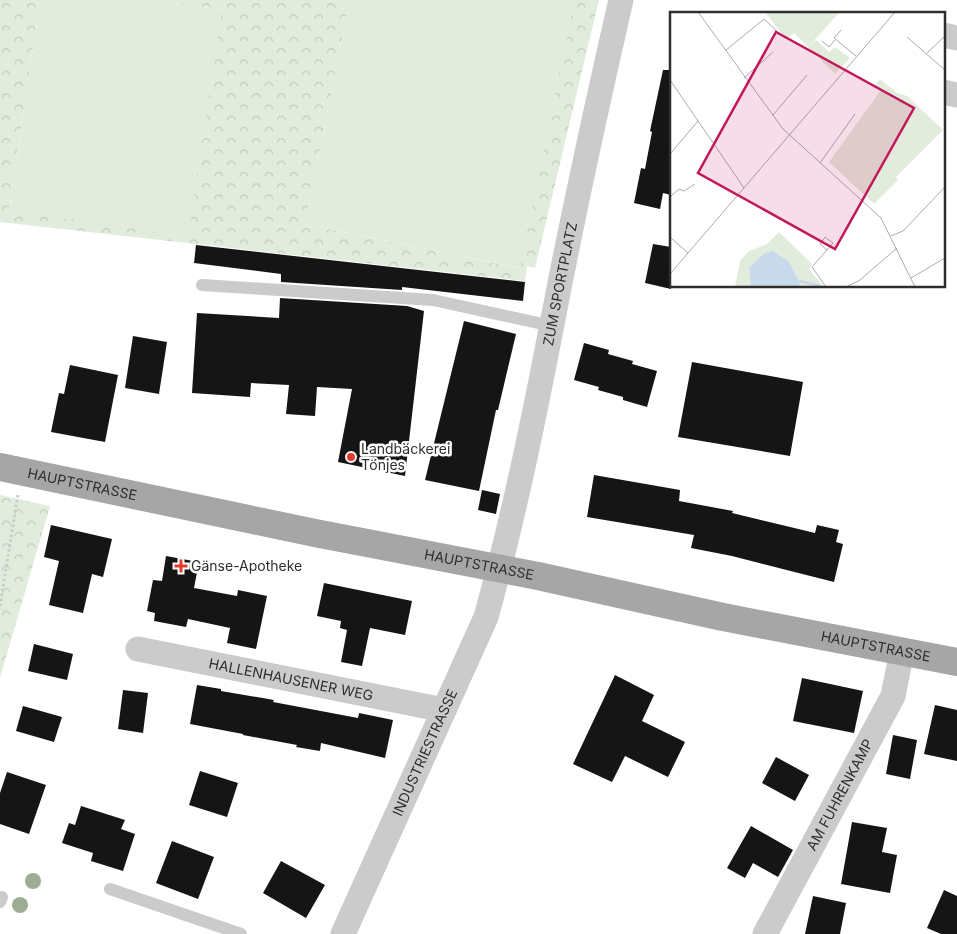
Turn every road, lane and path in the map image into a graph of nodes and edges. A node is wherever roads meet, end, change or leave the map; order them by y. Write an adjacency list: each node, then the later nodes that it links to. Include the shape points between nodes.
1 (621, 0): 7 (street, ZUM SPORTPLATZ)
2 (944, 36): 3 (street)
3 (957, 38)
4 (944, 92): 5 (street)
5 (957, 95)
6 (202, 285): 7 (lane, via 433,300)
7 (552, 326): 9 (street, ZUM SPORTPLATZ)
8 (11, 469): 9 (main road, HAUPTSTRASSE); 10 (path, via 18,492)
9 (499, 568): 12 (main road, HAUPTSTRASSE, via 723,617); 14 (street, INDUSTRIESTRASSE, via 486,617)
10 (0, 606)
11 (138, 649): 14 (street, HALLENHAUSENER WEG)
12 (902, 651): 13 (main road, HAUPTSTRASSE); 18 (street, AM FUHRENKAMP, via 893,696)
13 (957, 662)
14 (444, 710): 17 (street, INDUSTRIESTRASSE)
15 (110, 889): 16 (lane)
16 (241, 934)
17 (343, 934)
18 (765, 934)

